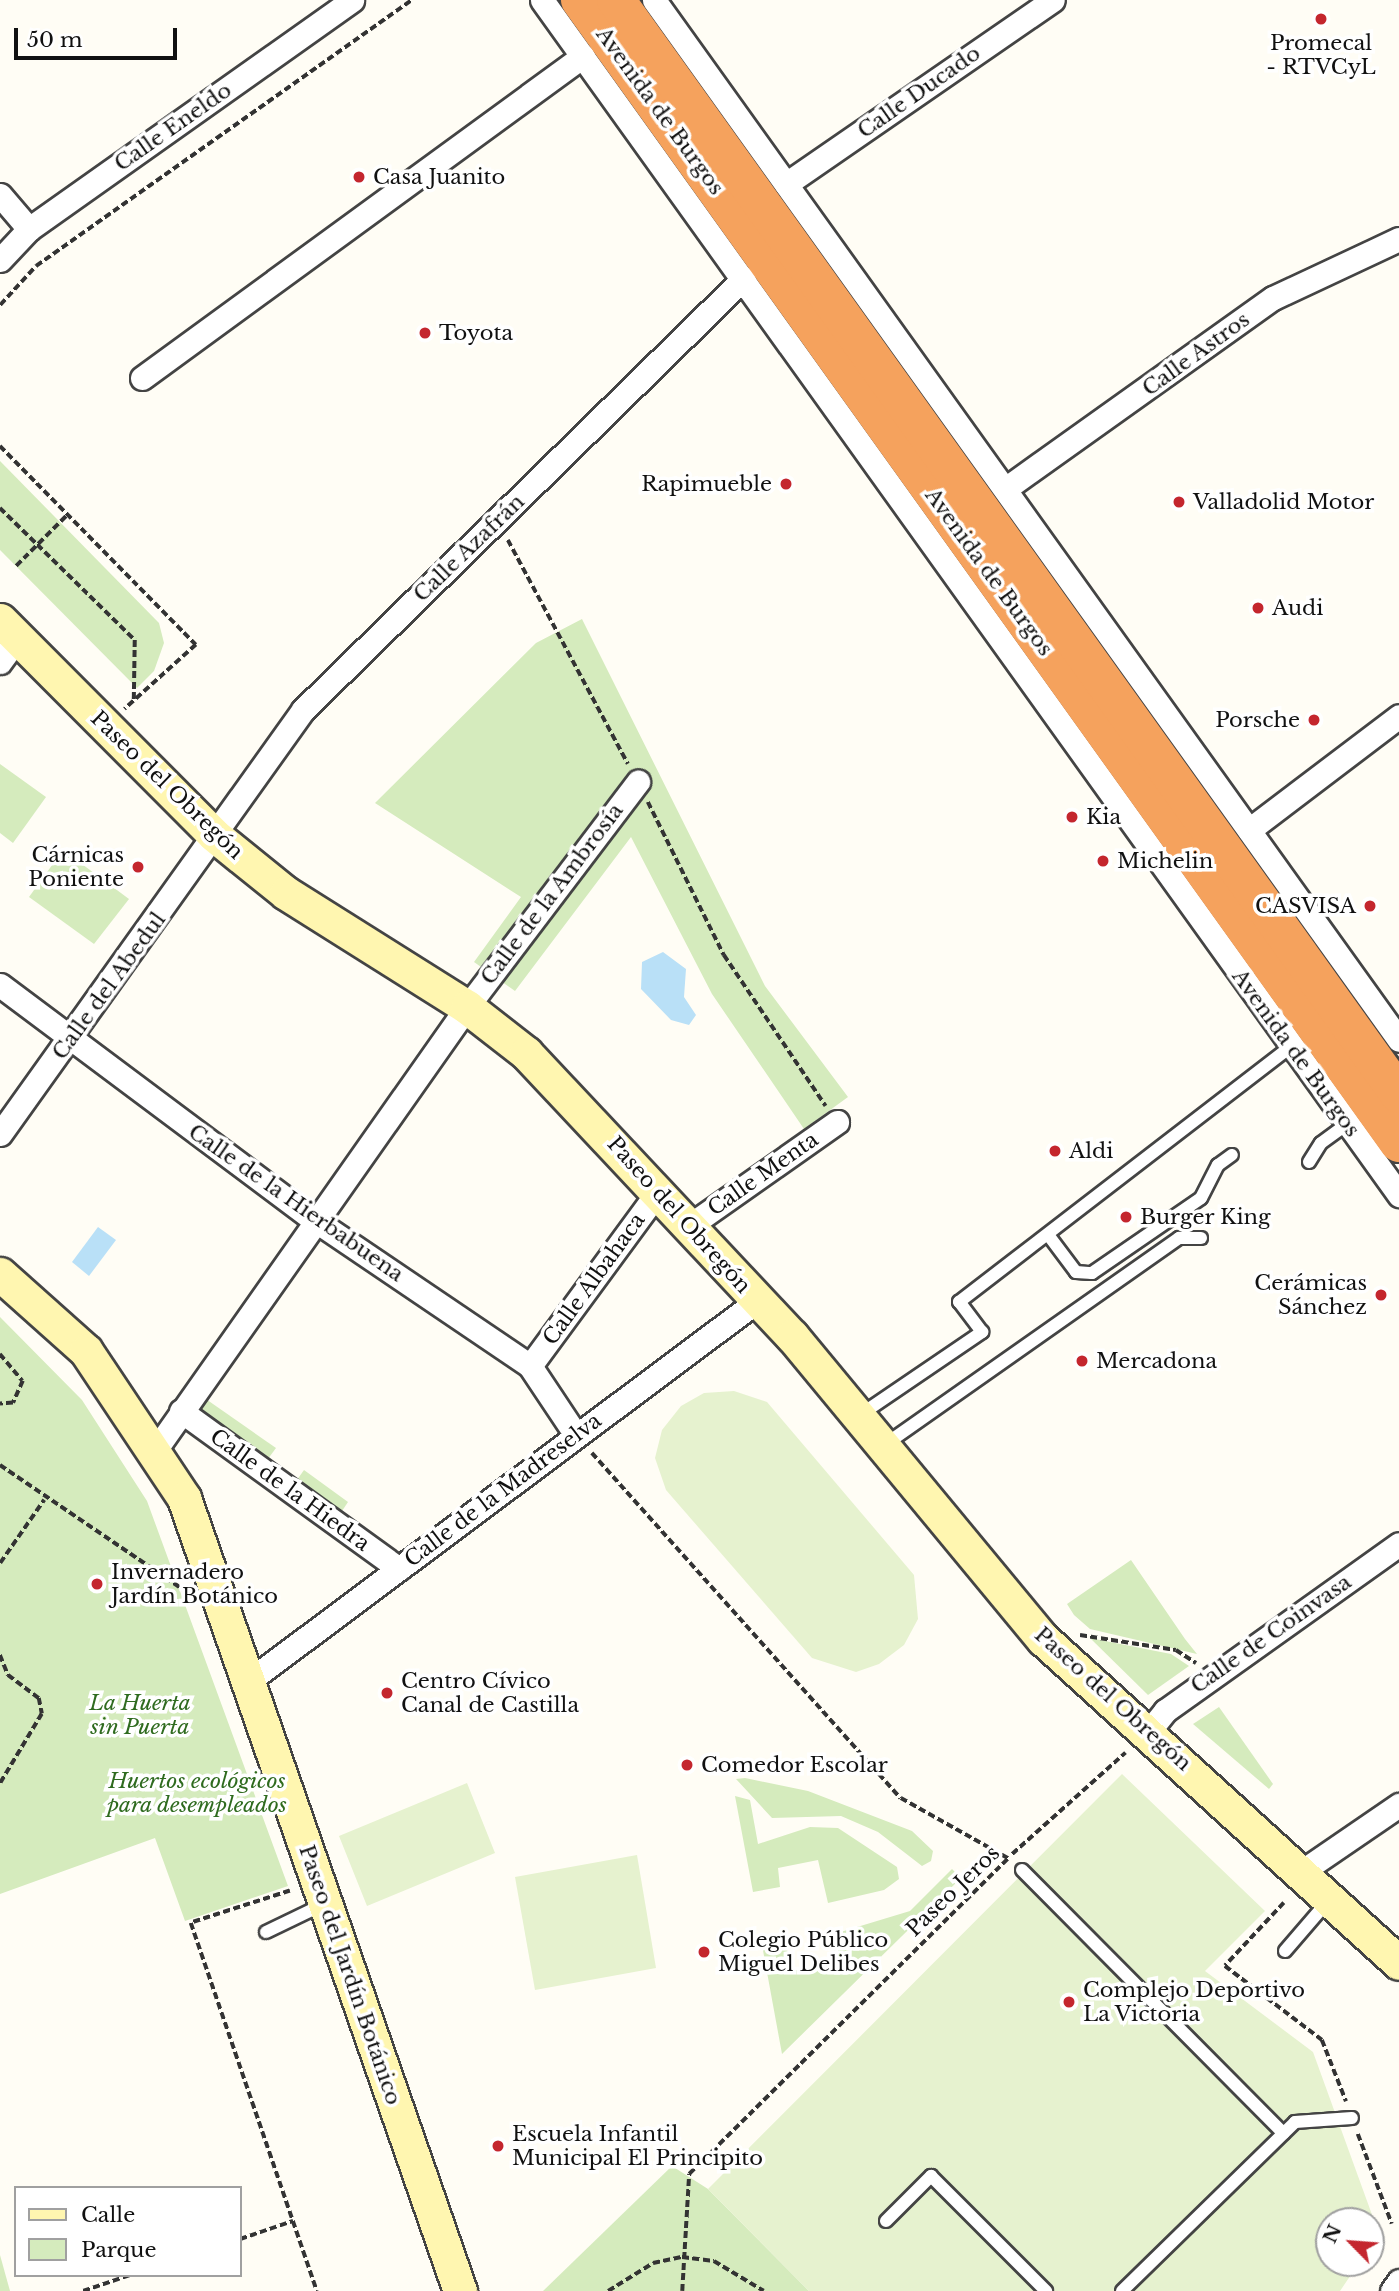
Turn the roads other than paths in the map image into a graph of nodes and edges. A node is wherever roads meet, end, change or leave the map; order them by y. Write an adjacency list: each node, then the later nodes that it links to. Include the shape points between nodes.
1 (352, 0): 12 (street, Calle Eneldo)
2 (542, 0): 7 (street, Avenida de Burgos)
3 (580, 0): 9 (highway, Avenida de Burgos)
4 (616, 0): 17 (highway, Avenida de Burgos)
5 (1053, 0): 10 (street, Calle Ducado)
6 (653, 2): 10 (street)
7 (568, 36): 8 (street, Avenida de Burgos); 9 (street)
8 (583, 57): 16 (street, Avenida de Burgos); 18 (street, Avenida de Burgos)
9 (664, 118): 20 (highway, Avenida de Burgos)
10 (786, 184): 14 (street)
11 (0, 195): 12 (street)
12 (29, 229): 15 (street, Calle Eneldo)
13 (1399, 239): 19 (street, Calle Astros, via 1273,298)
14 (838, 257): 17 (street); 19 (street)
15 (0, 260)
16 (744, 278): 21 (street, Avenida de Burgos); 26 (street, Calle Azafrán, via 303,710)
17 (877, 366): 27 (highway, Avenida de Burgos)
18 (142, 377)
19 (1005, 489): 25 (street)
20 (933, 493): 21 (street); 35 (highway, Avenida de Burgos)
21 (964, 588): 28 (street, Avenida de Burgos)
22 (6, 640): 26 (street, Paseo del Obregón, via 106,727)
23 (1399, 716): 25 (street)
24 (638, 782): 31 (street, Calle de la Ambrosía)
25 (1249, 830): 29 (street)
26 (214, 835): 31 (street, Paseo del Obregón, via 286,893); 32 (street, Calle del Abedul)
27 (1245, 879): 29 (street); 35 (highway, Avenida de Burgos)
28 (1187, 902): 34 (street, Avenida de Burgos); 35 (street, via 1356,1114)
29 (1320, 930): 33 (street)
30 (0, 985): 32 (street, Calle de la Hierbabuena)
31 (467, 1007): 40 (street, Paseo del Obregón, via 526,1053); 42 (street, Calle de la Ambrosía)
32 (69, 1040): 37 (street, Calle del Abedul); 42 (street, Calle de la Hierbabuena)
33 (1397, 1040)
34 (1292, 1046): 35 (street, Avenida de Burgos); 44 (lane)
35 (1385, 1117): 39 (lane, via 1321,1143); 41 (street, Avenida de Burgos)
36 (837, 1122): 43 (street, Calle Menta)
37 (0, 1134)
38 (1233, 1155): 44 (lane, via 1217,1165 1201,1198 1092,1273 1076,1272)
39 (1308, 1163)
40 (658, 1192): 43 (street, Paseo del Obregón); 48 (street, Calle Albahaca)
41 (1399, 1195)
42 (316, 1220): 48 (street, Calle de la Hierbabuena); 49 (street, Calle de la Ambrosía)
43 (689, 1226): 47 (street, Paseo del Obregón)
44 (1049, 1236): 50 (lane, via 959,1302 982,1332)
45 (1201, 1238): 52 (lane, via 1179,1238)
46 (0, 1274): 53 (street, Paseo del Jardín Botánico, via 86,1351)
47 (757, 1301): 50 (street, Paseo del Obregón); 51 (street, Calle de la Madreselva)
48 (530, 1366): 51 (street, Calle de la Hierbabuena)
49 (181, 1411): 53 (street, Calle de la Ambrosía); 55 (street, Calle de la Hiedra)
50 (858, 1416): 52 (street, Paseo del Obregón)
51 (576, 1435): 55 (street, Calle de la Madreselva)
52 (883, 1446): 57 (street, Paseo del Obregón, via 1043,1639)
53 (156, 1449): 56 (street, Paseo del Jardín Botánico, via 184,1498)
54 (1399, 1544): 57 (street, Calle de Coinvasa, via 1165,1711)
55 (400, 1569): 56 (street, Calle de la Madreselva)
56 (250, 1680): 62 (street, Paseo del Jardín Botánico)
57 (1149, 1731): 60 (street, Paseo del Obregón)
58 (1399, 1805): 60 (street)
59 (1022, 1870): 67 (lane)
60 (1301, 1872): 61 (street, Paseo del Obregón)
61 (1330, 1899): 64 (lane); 65 (street, Paseo del Obregón)
62 (313, 1909): 63 (lane); 70 (street, Paseo del Jardín Botánico)
63 (266, 1932)
64 (1285, 1951)
65 (1396, 1954)
66 (1352, 2118): 67 (lane, via 1295,2122)
67 (1283, 2133): 72 (lane)
68 (886, 2221): 71 (lane, via 931,2176)
69 (1399, 2281): 73 (street)
70 (460, 2291)
71 (1046, 2291)
72 (1122, 2291)
73 (1392, 2291)

